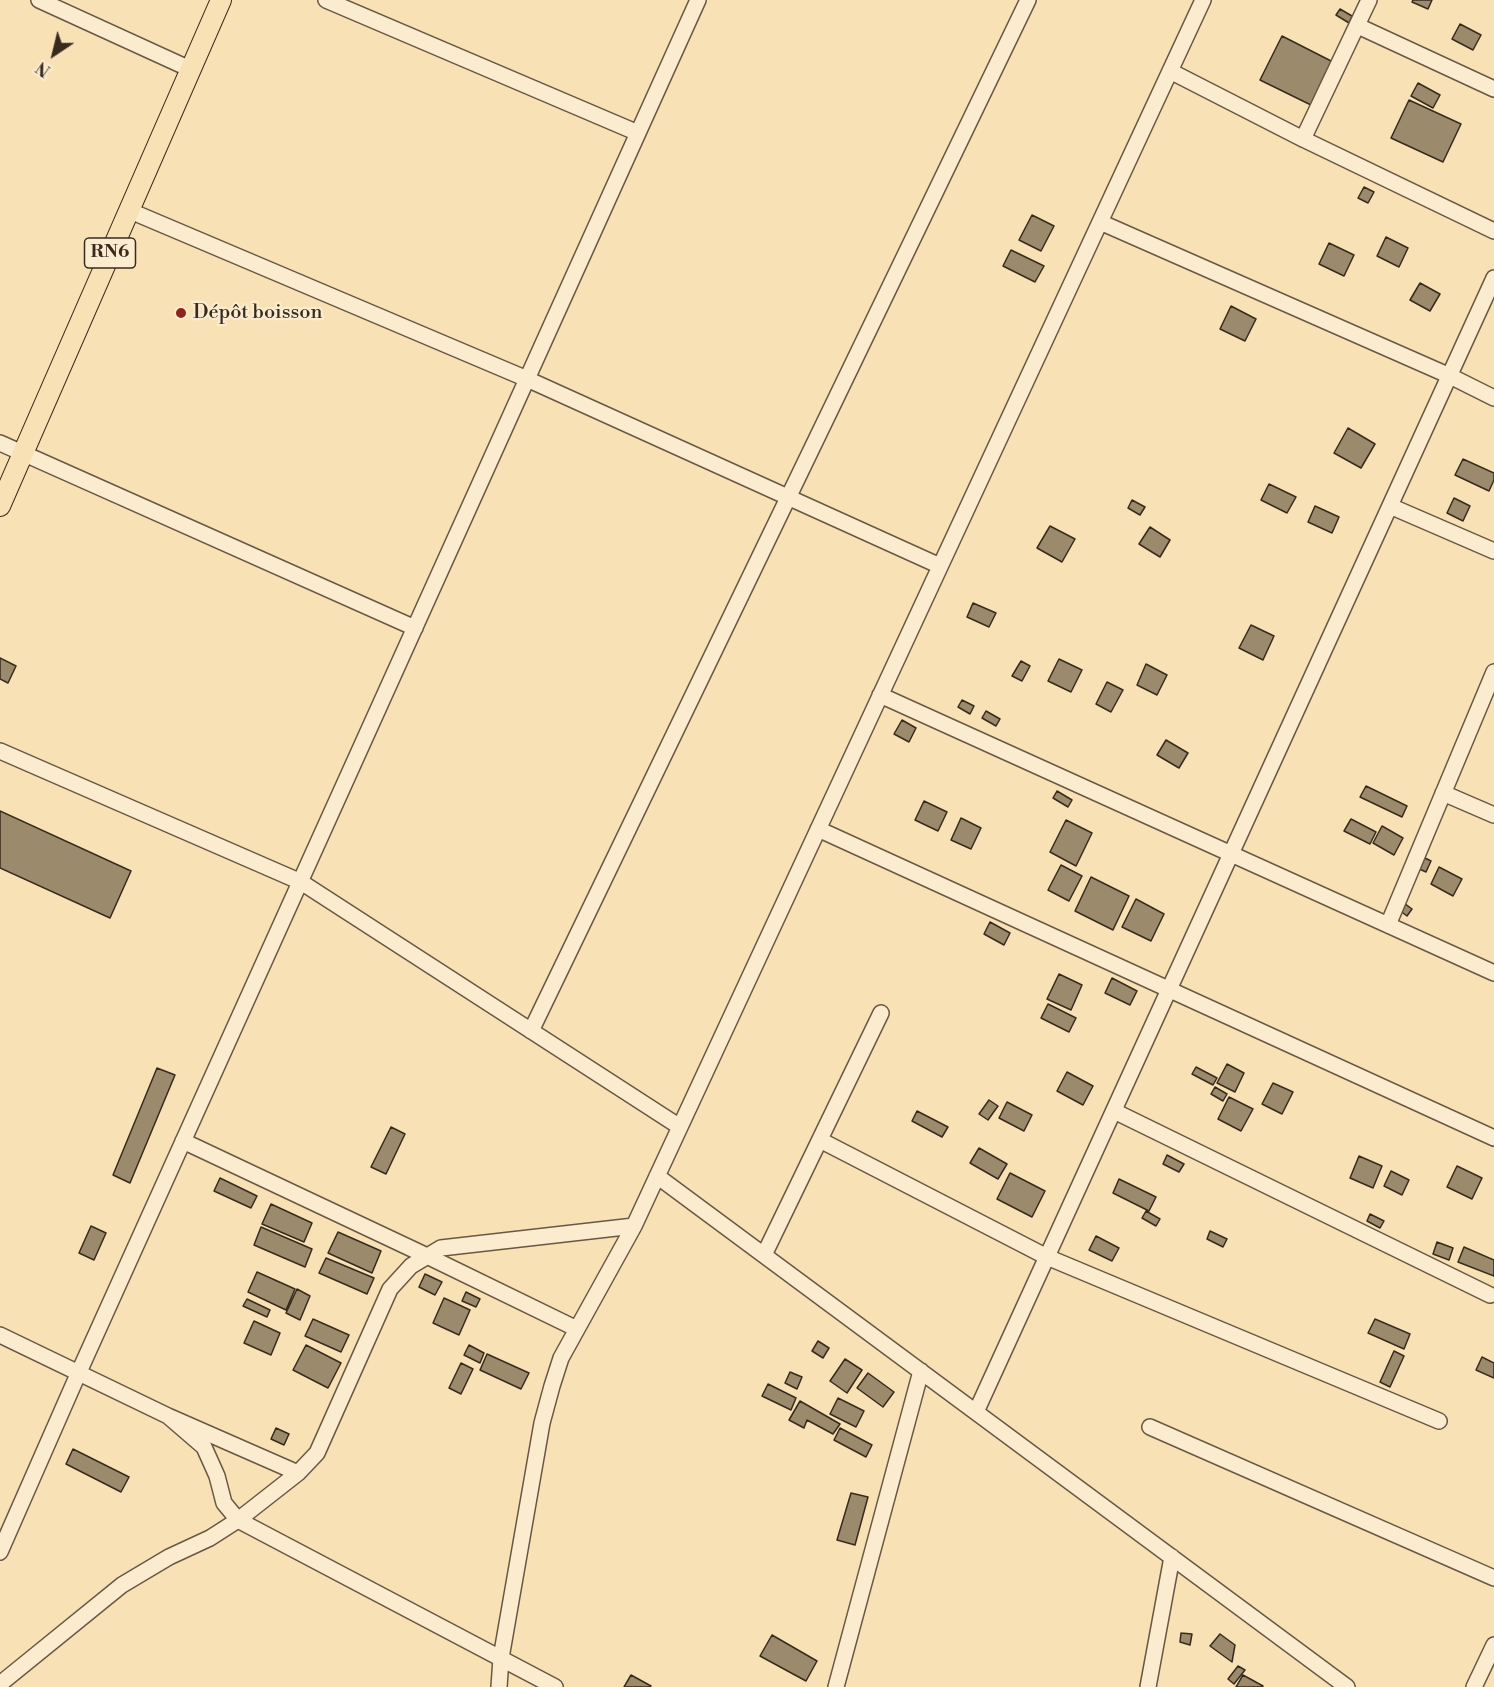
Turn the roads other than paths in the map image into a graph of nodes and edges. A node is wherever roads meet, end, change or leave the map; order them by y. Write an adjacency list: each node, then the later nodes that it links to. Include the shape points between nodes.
1 (39, 0): 9 (street)
2 (221, 0): 9 (main road, RN6)
3 (326, 0): 12 (street)
4 (698, 0): 12 (street)
5 (1028, 0): 23 (street)
6 (1203, 0): 10 (street)
7 (1370, 0): 8 (street)
8 (1358, 26): 11 (street); 13 (street)
9 (190, 69): 14 (main road, RN6)
10 (1170, 71): 13 (street); 15 (street)
11 (1494, 89)
12 (638, 133): 19 (street)
13 (1304, 139): 16 (street)
14 (128, 210): 19 (street); 22 (main road, RN6)
15 (1100, 222): 18 (street); 27 (street)
16 (1492, 225)
17 (1494, 279): 18 (street)
18 (1450, 376): 20 (street); 25 (street)
19 (527, 379): 23 (street); 28 (street)
20 (1494, 398)
21 (0, 443): 22 (street)
22 (23, 453): 24 (main road, RN6); 28 (street)
23 (788, 498): 27 (street); 41 (street)
24 (0, 506)
25 (1390, 506): 26 (street); 35 (street)
26 (1494, 551)
27 (940, 566): 30 (street)
28 (415, 628): 36 (street)
29 (1494, 672): 32 (street)
30 (880, 695): 34 (street); 35 (street)
31 (0, 751): 36 (street)
32 (1443, 793): 33 (street); 37 (street)
33 (1494, 815)
34 (818, 829): 39 (street); 43 (street)
35 (1231, 854): 37 (street); 39 (street)
36 (301, 882): 41 (street); 46 (street)
37 (1388, 925): 38 (street)
38 (1494, 973)
39 (1169, 990): 42 (street); 44 (street)
40 (881, 1013): 45 (street)
41 (531, 1031): 43 (street)
42 (1114, 1110): 51 (street); 52 (street)
43 (680, 1127): 47 (street)
44 (1494, 1138)
45 (820, 1140): 49 (street); 51 (street)
46 (183, 1141): 50 (street); 56 (street)
47 (657, 1176): 48 (street); 49 (street)
48 (634, 1226): 50 (street, via 441,1248); 53 (street)
49 (764, 1255): 55 (street)
50 (428, 1256): 53 (street); 61 (street, via 411,1266 390,1289 317,1453)
51 (1047, 1257): 57 (street); 59 (street)
52 (1490, 1295)
53 (577, 1329): 67 (street, via 561,1358 542,1423)
54 (0, 1335): 56 (street)
55 (921, 1371): 57 (street); 71 (street)
56 (79, 1372): 58 (street); 63 (street)
57 (976, 1412): 64 (street)
58 (168, 1416): 61 (street); 62 (street, via 204,1447 224,1503)
59 (1439, 1421)
60 (1150, 1427): 65 (street)
61 (298, 1473): 62 (street)
62 (238, 1520): 67 (street); 68 (street, via 122,1585)
63 (0, 1552)
64 (1172, 1557): 72 (street); 73 (street)
65 (1494, 1578)
66 (1494, 1645): 74 (street)
67 (501, 1658): 69 (street); 70 (street)
68 (0, 1684)
69 (499, 1687)
70 (555, 1687)
71 (836, 1687)
72 (1148, 1687)
73 (1347, 1687)
74 (1474, 1687)

